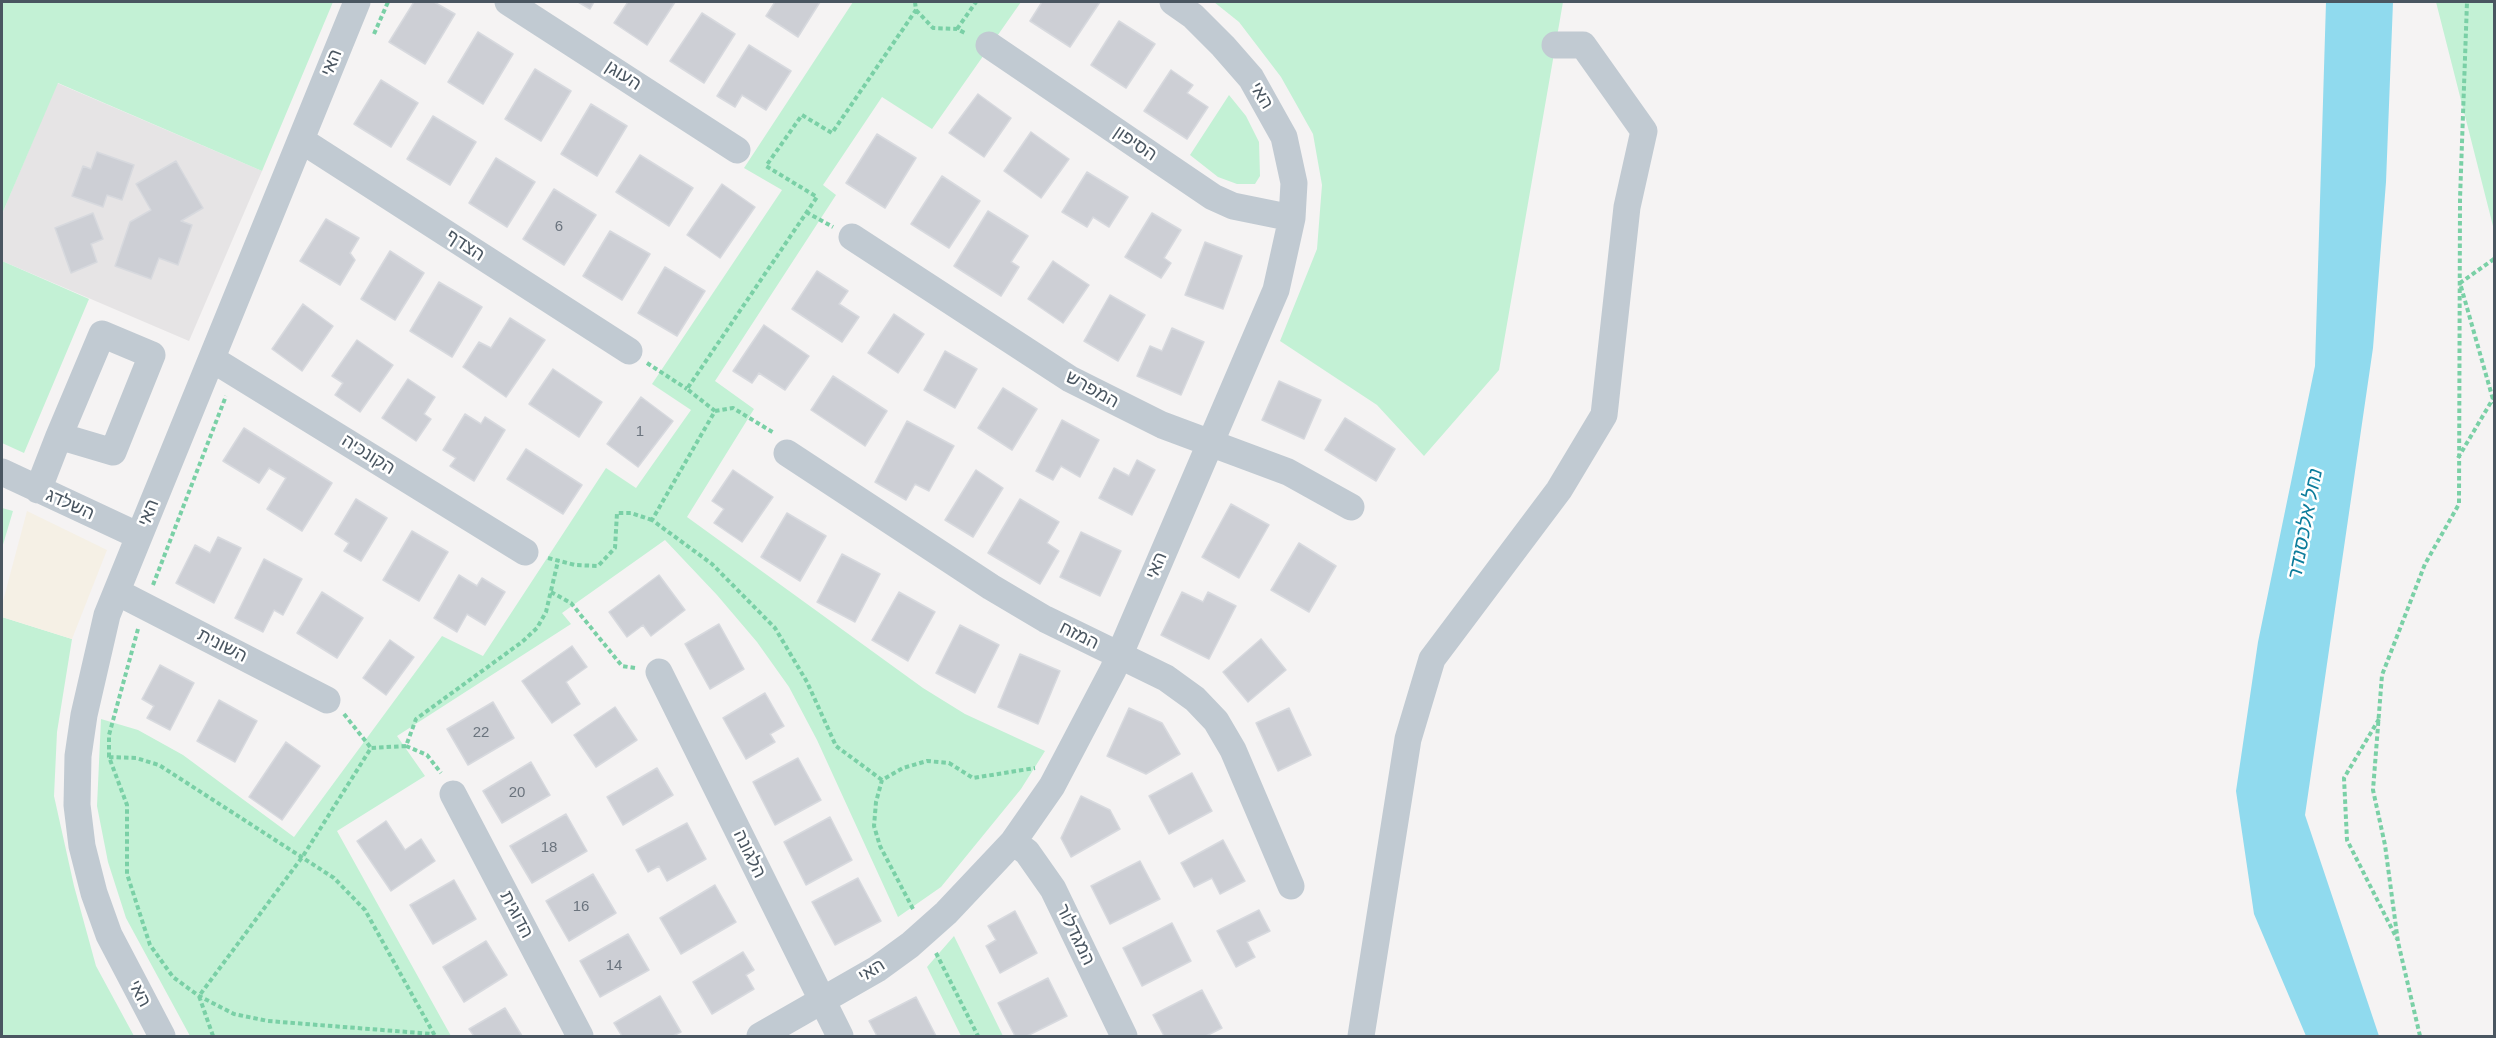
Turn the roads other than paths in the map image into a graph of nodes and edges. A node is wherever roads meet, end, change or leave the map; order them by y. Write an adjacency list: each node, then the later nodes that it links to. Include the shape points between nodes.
1 (357, 2): 6 (street, האי)
2 (508, 2): 7 (street, העוגן)
3 (1173, 2): 8 (street, האי, via 1223,46 1268,105 1284,136 1294,183)
4 (989, 45): 8 (street, הסיפון, via 1213,197 1233,206)
5 (1555, 45): 33 (street, via 1583,45 1644,132 1627,207 1604,415 1559,490 1432,659 1408,739)
6 (301, 140): 10 (street, הצדף); 11 (street, האי)
7 (737, 150)
8 (1292, 218): 13 (street, האי, via 1276,290)
9 (852, 237): 13 (street, המפרש, via 1070,379 1120,406)
10 (629, 351)
11 (212, 359): 18 (street, האי); 19 (street, הקונכיה)
12 (59, 436): 16 (street)
13 (1210, 443): 17 (street, המפרש, via 1288,472); 21 (street, האי)
14 (787, 453): 21 (street, המזח, via 991,587)
15 (2, 472): 16 (street, השלדג)
16 (38, 490): 18 (street, השלדג)
17 (1351, 507)
18 (139, 536): 20 (street, האי)
19 (525, 552)
20 (117, 592): 23 (street, השונית); 28 (street, האי, via 94,664 78,756 79,825 94,893 109,935)
21 (1119, 656): 25 (street, האי, via 1052,786); 26 (street, המזח, via 1166,678 1216,721 1233,750)
22 (659, 672): 27 (street, הלגונה)
23 (327, 700)
24 (453, 794): 29 (street, הדוגית)
25 (1013, 842): 27 (street, האי, via 925,931 877,969); 32 (street, המגדלור, via 1027,852 1053,889)
26 (1291, 886)
27 (822, 1001): 30 (street, האי); 31 (street, הלגונה)
28 (162, 1036)
29 (580, 1036)
30 (760, 1036)
31 (840, 1036)
32 (1124, 1036)
33 (1361, 1036)

